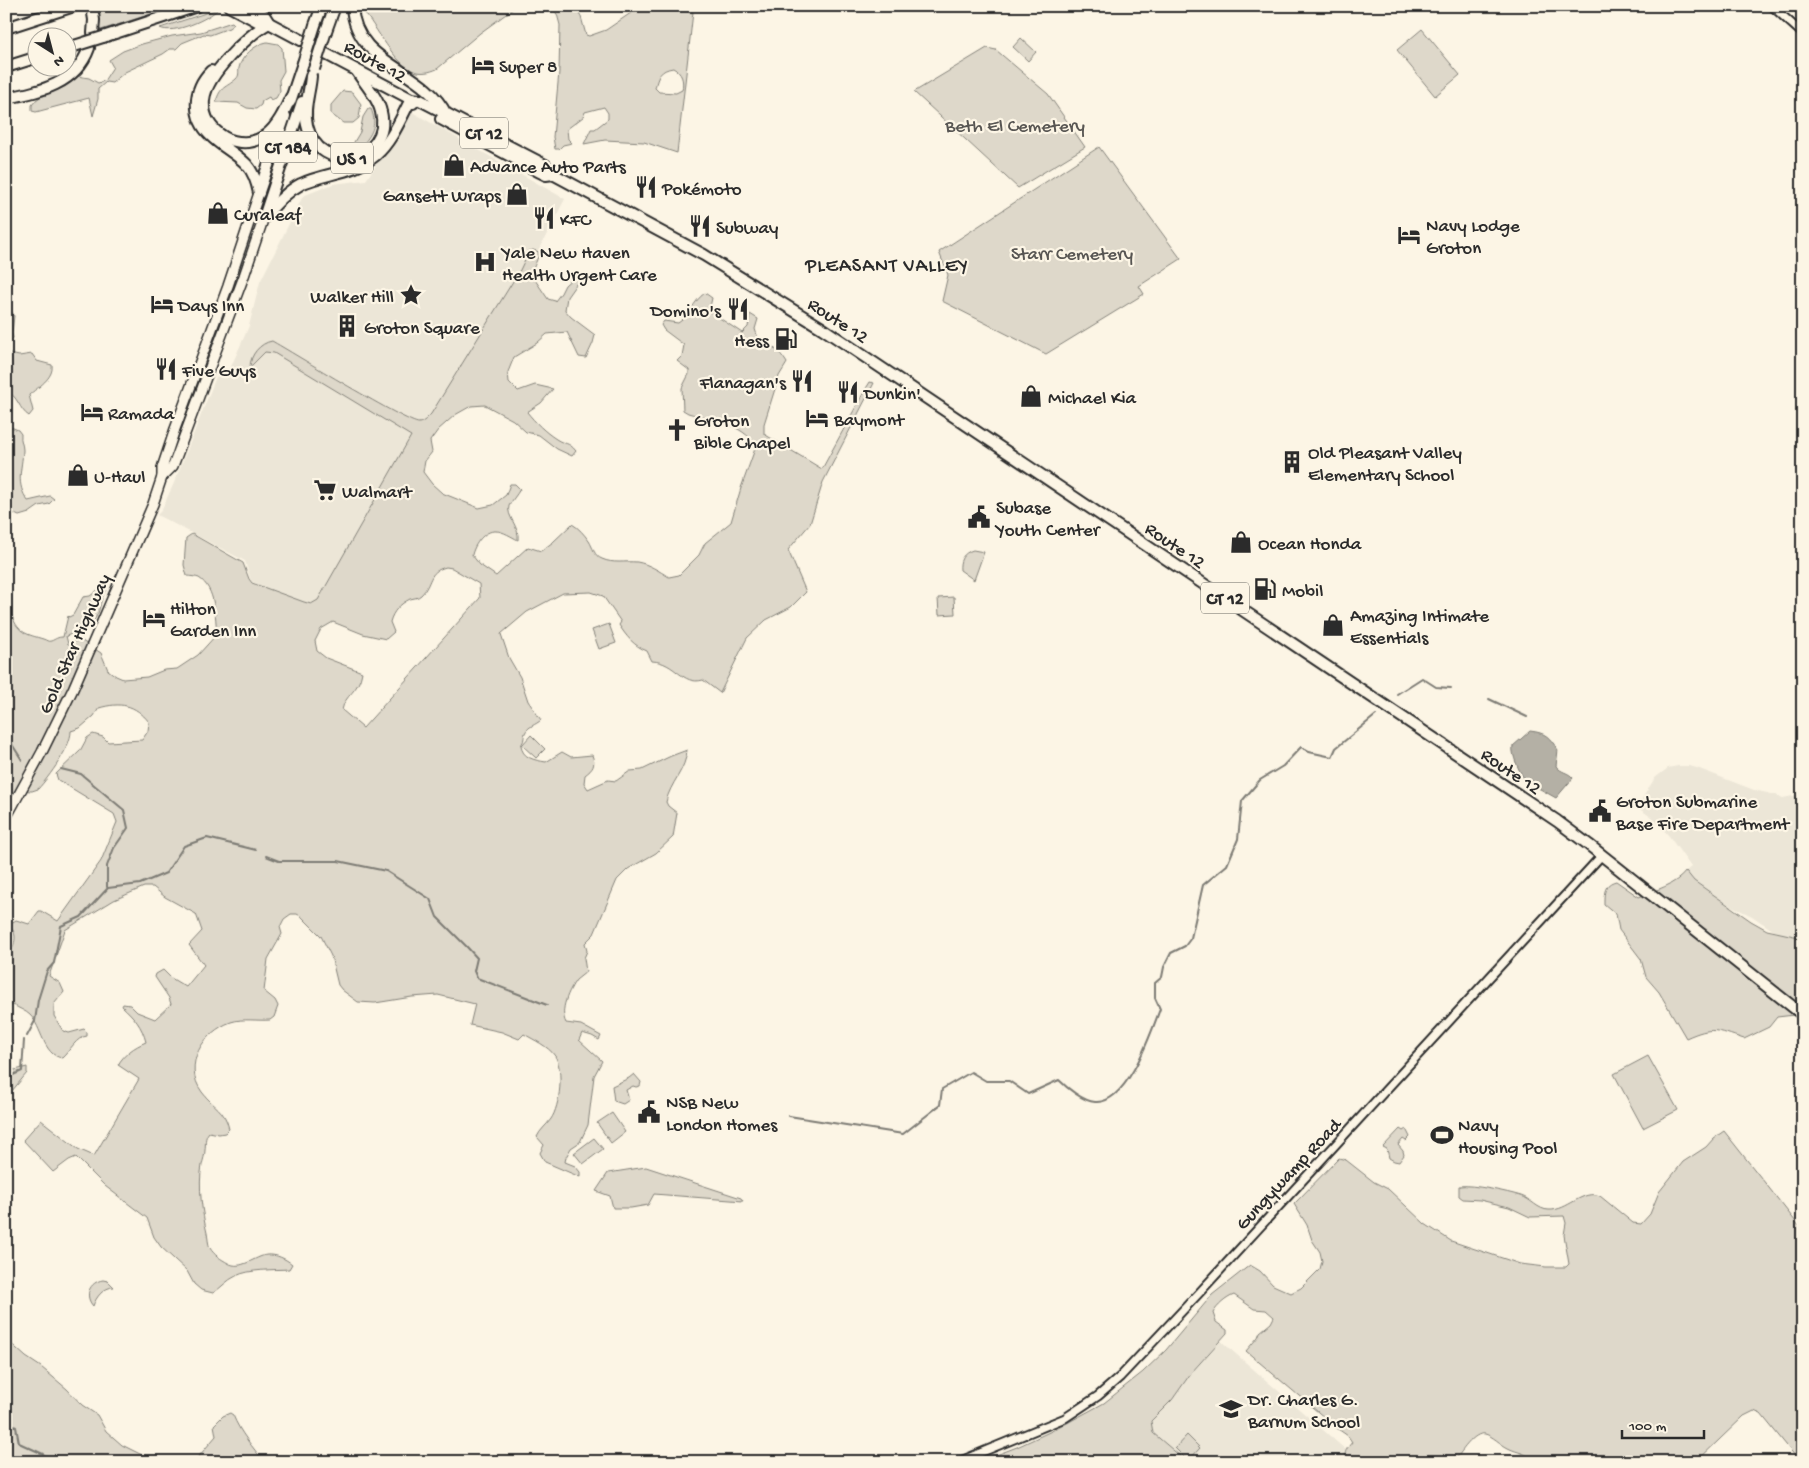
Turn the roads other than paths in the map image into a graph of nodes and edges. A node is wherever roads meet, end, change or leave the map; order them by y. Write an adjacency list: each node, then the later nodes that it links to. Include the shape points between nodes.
1 (229, 6): 10 (highway, via 259,22)
2 (249, 6): 10 (highway)
3 (322, 6): 24 (highway, CT 184, bridge)
4 (335, 6): 22 (highway, US 1, bridge)
5 (352, 6): 26 (highway, via 357,29 368,46 379,57 420,83 438,100)
6 (1772, 6): 12 (street)
7 (72, 7): 11 (highway)
8 (92, 7): 13 (highway)
9 (194, 7): 13 (highway)
10 (270, 22): 14 (highway); 18 (highway)
11 (6, 28)
12 (1803, 34)
13 (98, 35): 15 (highway, bridge)
14 (301, 40)
15 (78, 43)
16 (89, 48): 23 (highway, via 78,66 61,82 39,91)
17 (324, 52): 21 (highway, Route 12 / US 1)
18 (228, 59): 24 (highway, via 209,83 204,103 209,122 223,137 241,142 263,136 277,122); 28 (highway, via 201,83 197,113 210,135 248,166)
19 (28, 60): 20 (highway)
20 (6, 66)
21 (354, 68): 22 (highway, US 1, via 379,106 382,123 380,134 372,146 350,158 336,158 325,153 311,138 306,115); 25 (highway, Route 12 / CT 12)
22 (312, 72): 29 (highway, CT 184)
23 (8, 97)
24 (291, 97): 28 (highway, CT 184)
25 (411, 99): 26 (highway, Route 12 / CT 12, via 420,100); 27 (highway, Route 12 / CT 12, via 418,107 540,172); 29 (highway, via 386,143 371,158 296,187)
26 (447, 115): 27 (highway, Route 12 / CT 12, via 545,165)
27 (553, 174): 32 (highway, Route 12 / CT 12, via 707,257 813,323 1416,725)
28 (259, 193): 30 (main road, Gold Star Highway / CT 184, via 175,429)
29 (264, 217): 30 (main road, Gold Star Highway / CT 184, via 173,466)
30 (162, 477): 31 (main road, Gold Star Highway / CT 184, via 73,689)
31 (6, 818)
32 (1602, 855): 33 (highway, Route 12 / CT 12); 34 (street, Gungywamp Road, via 1120,1377 1065,1418)
33 (1803, 1015)
34 (958, 1462)

